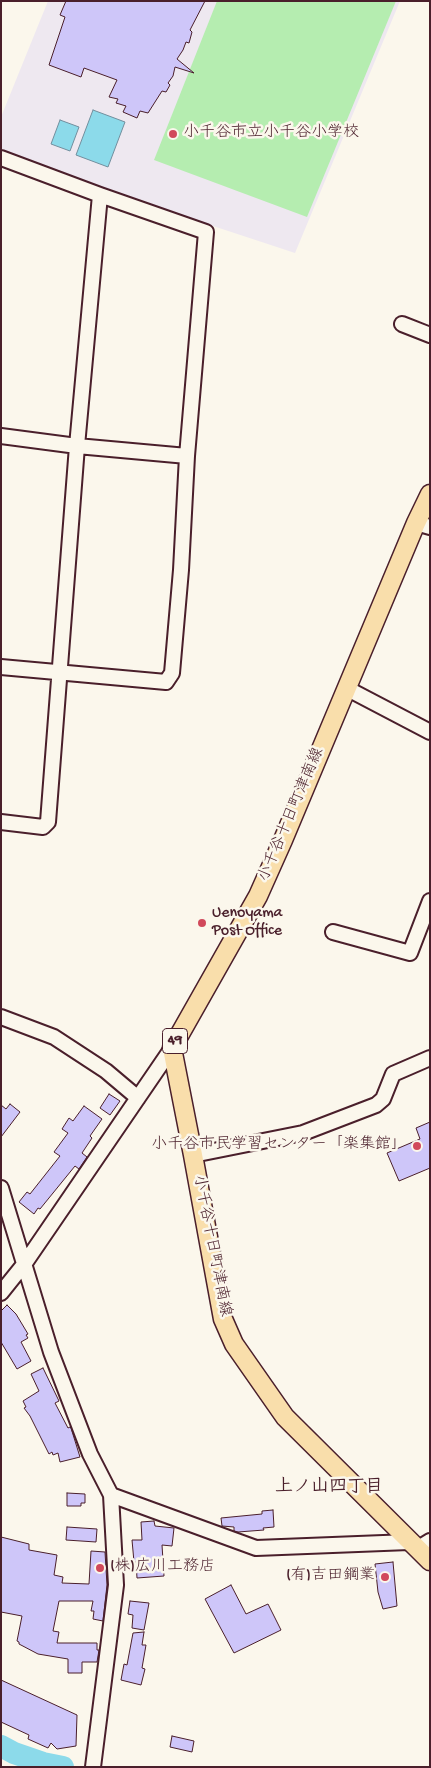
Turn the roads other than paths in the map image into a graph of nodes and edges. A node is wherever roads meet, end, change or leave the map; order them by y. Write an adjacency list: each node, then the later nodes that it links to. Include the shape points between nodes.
1 (1, 158): 2 (street)
2 (100, 195): 6 (street); 7 (street, via 206,232)
3 (402, 324): 4 (street)
4 (430, 335)
5 (1, 436): 6 (street)
6 (77, 446): 7 (street); 11 (street)
7 (187, 456): 11 (street, via 172,673 166,682)
8 (430, 494): 9 (main road, 小千谷十日町津南線 / 49)
9 (423, 525): 12 (main road, 小千谷十日町津南線 / 49)
10 (1, 667): 11 (street)
11 (60, 671): 14 (street, via 48,822 43,827)
12 (346, 688): 13 (street); 18 (main road, 小千谷十日町津南線 / 49, via 258,896)
13 (430, 732)
14 (1, 822)
15 (430, 901): 16 (street, via 410,953)
16 (332, 932)
17 (1, 1017): 20 (street, via 54,1037 106,1071)
18 (172, 1048): 20 (street); 21 (main road, 小千谷十日町津南線 / 49)
19 (430, 1058): 21 (street, via 394,1074 383,1099 376,1106 303,1133)
20 (138, 1098): 23 (street)
21 (194, 1155): 26 (main road, 小千谷十日町津南線 / 49, via 223,1319 234,1344 285,1417)
22 (1, 1188): 23 (street)
23 (25, 1263): 24 (street); 25 (street, via 51,1352 90,1454)
24 (1, 1294)
25 (111, 1495): 26 (street, via 256,1548); 27 (street, via 116,1584)
26 (421, 1548)
27 (94, 1761)

